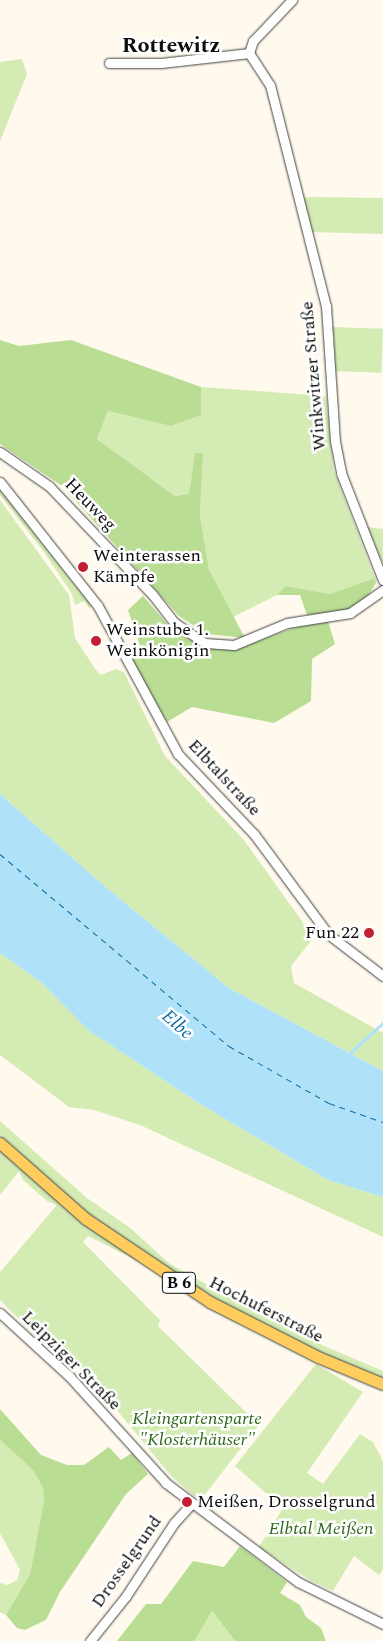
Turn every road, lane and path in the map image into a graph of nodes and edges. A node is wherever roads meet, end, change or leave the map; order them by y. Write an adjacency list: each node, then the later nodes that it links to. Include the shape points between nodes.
1 (292, 0): 2 (street, via 252,41)
2 (249, 53): 3 (street, via 161,63); 6 (street, Winkwitzer Straße, via 270,84 326,306 334,441 341,473)
3 (109, 64)
4 (0, 452): 7 (street, Heuweg, via 49,486 152,594 175,623 205,643 234,644 287,624 350,613)
5 (0, 482): 8 (street, Elbtalstraße, via 98,606 178,754 254,834 328,934)
6 (383, 580)
7 (383, 590)
8 (383, 976)
9 (0, 1143): 11 (main road, Hochuferstraße / B 6, via 86,1219 210,1302 318,1357)
10 (0, 1313): 12 (street, Leipziger Straße, via 70,1377 158,1476)
11 (383, 1384)
12 (192, 1504): 13 (street, Leipziger Straße, via 298,1582); 14 (street, Drosselgrund, via 174,1523 126,1596)
13 (383, 1624)
14 (90, 1641)

